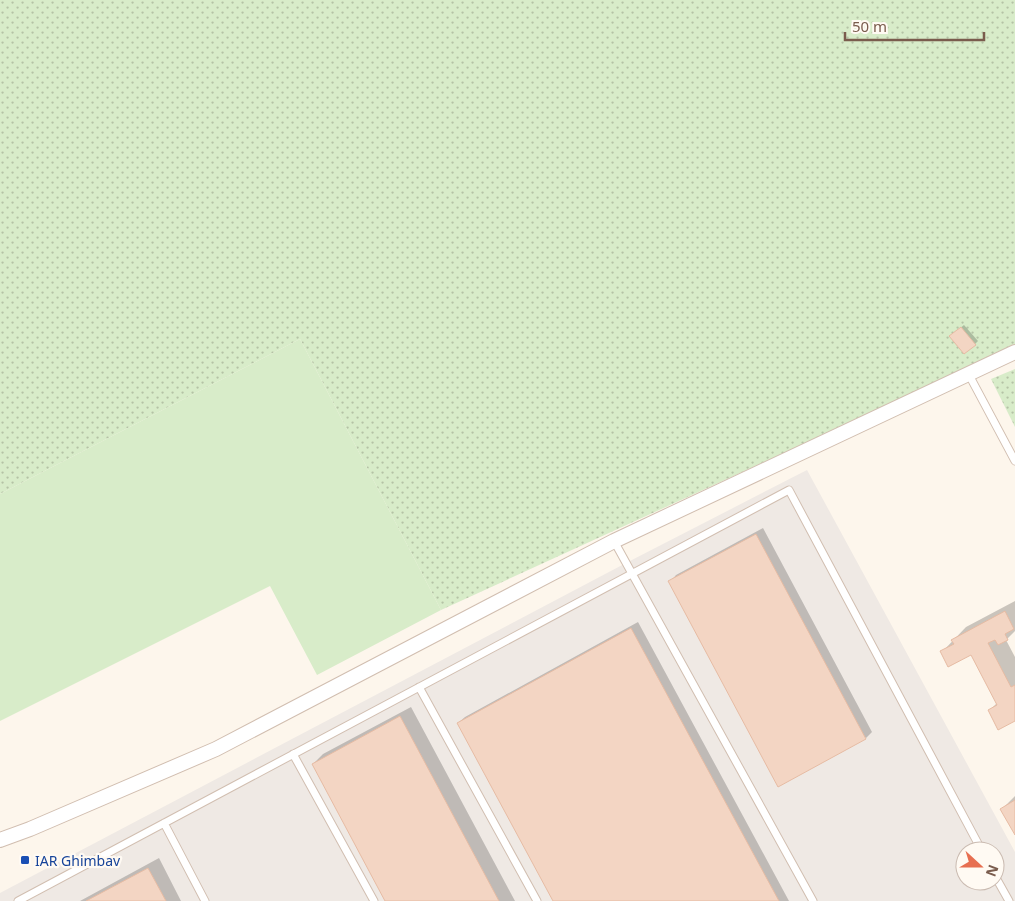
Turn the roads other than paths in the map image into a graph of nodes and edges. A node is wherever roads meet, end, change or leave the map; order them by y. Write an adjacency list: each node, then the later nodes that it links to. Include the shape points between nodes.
1 (1015, 352): 2 (street)
2 (968, 373): 3 (lane); 4 (street)
3 (1015, 461)
4 (614, 541): 5 (lane); 9 (street, via 216,749)
5 (632, 574): 6 (lane); 10 (lane, via 789,490); 15 (lane)
6 (419, 687): 7 (lane); 14 (lane)
7 (293, 754): 8 (lane); 13 (lane)
8 (164, 823): 11 (lane); 12 (lane)
9 (0, 840)
10 (977, 841)
11 (18, 901)
12 (205, 901)
13 (374, 901)
14 (537, 901)
15 (813, 901)

